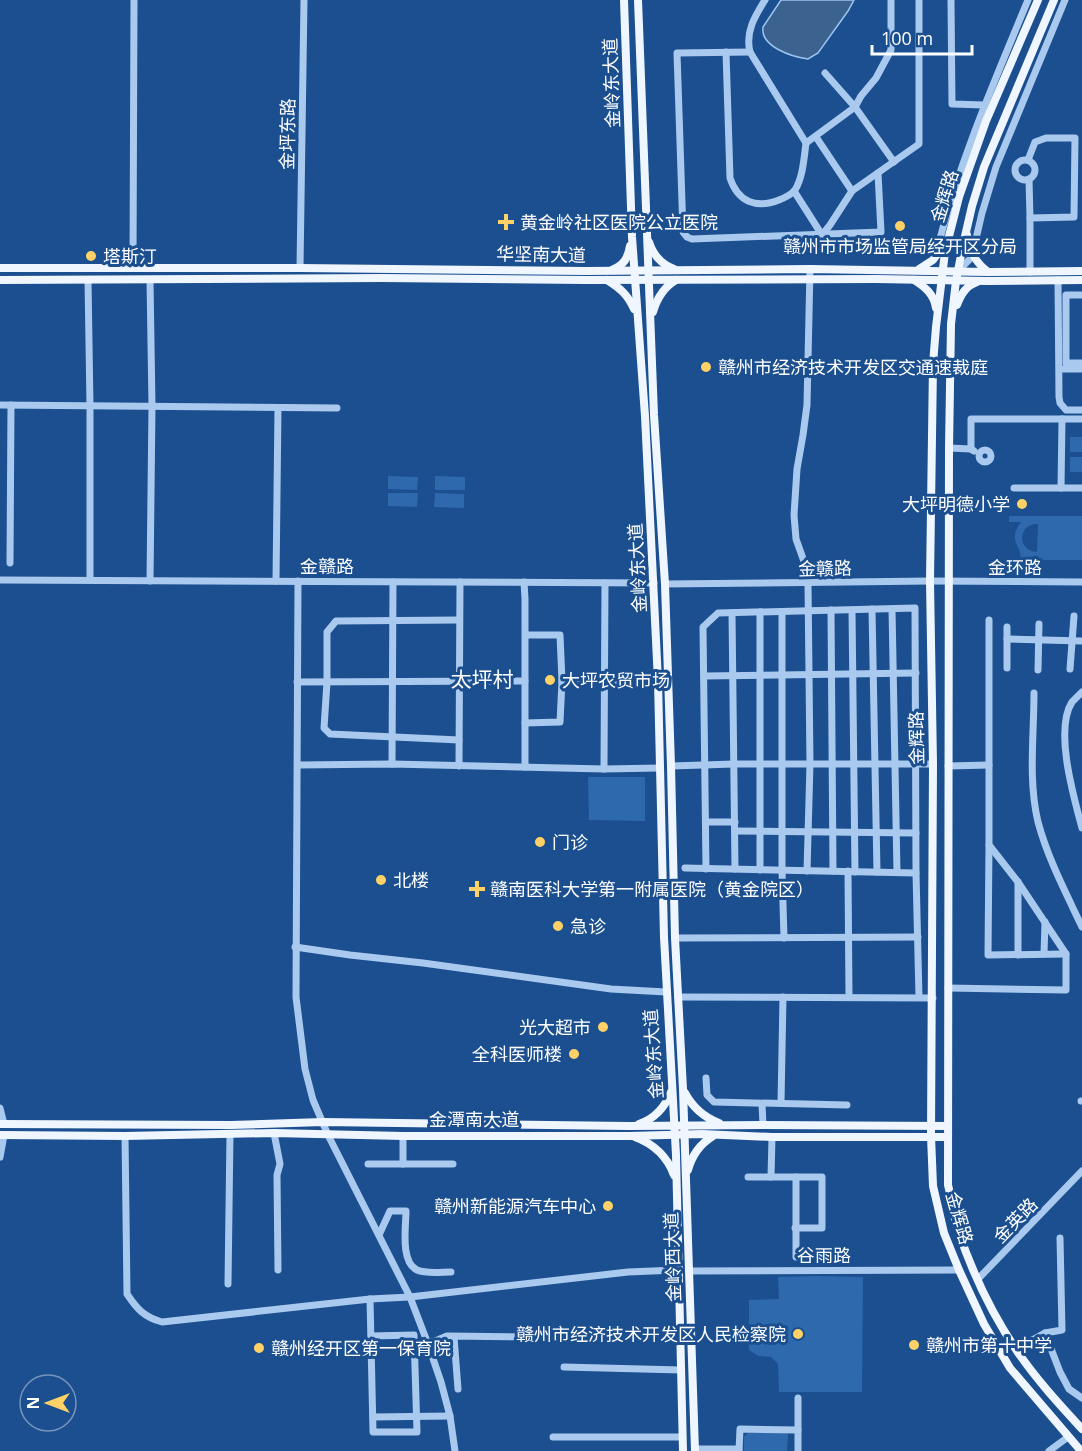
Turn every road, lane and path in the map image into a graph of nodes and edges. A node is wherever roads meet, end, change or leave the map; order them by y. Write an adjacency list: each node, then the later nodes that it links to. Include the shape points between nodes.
1 (134, 0): 34 (street)
2 (304, 0): 36 (street, 金坪东路)
3 (624, 0): 30 (main road, 金岭东大道)
4 (638, 0): 31 (main road, 金岭东大道)
5 (765, 0): 14 (street, via 748,34)
6 (891, 0): 17 (street, via 891,50)
7 (919, 0): 21 (street, via 919,144)
8 (951, 0): 16 (street, via 952,104)
9 (1028, 0): 16 (street)
10 (1038, 0): 28 (main road, 金辉路, via 986,121)
11 (1054, 0): 27 (main road, 金辉路, via 984,167)
12 (1065, 0): 33 (street, via 996,167)
13 (726, 52): 14 (street); 24 (street, via 733,188 741,197 762,204); 29 (street, via 677,53 683,232 692,239)
14 (750, 52): 19 (street)
15 (825, 73): 17 (street)
16 (984, 105): 32 (street, via 946,214)
17 (855, 107): 18 (street); 21 (street)
18 (816, 137): 19 (street); 25 (street)
19 (806, 143): 24 (street)
20 (1028, 160): 23 (street, via 1035,168); 23 (street, via 1019,162 1015,170 1020,178); 26 (street, via 1035,142 1076,138 1074,217)
21 (894, 162): 22 (street)
22 (878, 173): 25 (street); 29 (street, via 881,232)
23 (1029, 179): 26 (street)
24 (794, 191): 29 (street)
25 (852, 192): 29 (street)
26 (1030, 218): 39 (street)
27 (966, 229): 33 (main road); 47 (main road, 金辉路)
28 (949, 234): 32 (main road); 46 (main road, 金辉路)
29 (822, 235)
30 (632, 237): 41 (main road, 金岭东大道); 45 (main road, via 623,264)
31 (647, 237): 42 (main road, 金岭东大道); 43 (main road, via 660,260)
32 (939, 254): 44 (main road); 46 (street)
33 (972, 254): 38 (main road); 47 (street)
34 (133, 267): 35 (main road, 华坚南大道); 36 (main road, 华坚南大道)
35 (0, 268)
36 (300, 268): 45 (main road, 华坚南大道)
37 (1082, 271): 39 (main road, 华坚南大道)
38 (988, 272): 39 (main road, 华坚南大道); 47 (main road, 华坚南大道)
39 (1030, 272)
40 (810, 274): 43 (main road, 华坚南大道); 44 (main road, 华坚南大道); 92 (street, via 807,405 794,515)
41 (635, 275): 42 (main road, 华坚南大道); 45 (main road, 华坚南大道); 57 (main road, 金岭东大道)
42 (649, 275): 43 (main road, 华坚南大道); 58 (main road, 金岭东大道)
43 (677, 275): 58 (main road, via 661,293)
44 (914, 275): 46 (main road, 华坚南大道); 55 (main road, via 932,295)
45 (607, 276): 50 (main road, 华坚南大道); 57 (main road, via 627,294)
46 (941, 276): 47 (main road, 华坚南大道); 55 (main road, 金辉路)
47 (957, 276): 53 (main road, 华坚南大道); 56 (main road, 金辉路)
48 (0, 280): 49 (main road, 华坚南大道)
49 (88, 280): 50 (main road, 华坚南大道); 64 (street)
50 (150, 280): 65 (street)
51 (1058, 280): 52 (main road, 华坚南大道); 53 (main road, 华坚南大道); 60 (street)
52 (1082, 280)
53 (982, 281): 56 (main road, via 965,290)
54 (1082, 295): 59 (street, via 1066,295 1066,363)
55 (937, 315): 84 (main road, 金辉路)
56 (952, 316): 72 (main road, 金辉路)
57 (638, 318): 69 (main road, 金岭东大道)
58 (651, 318): 69 (main road, 金岭东大道)
59 (1082, 363)
60 (1060, 369): 61 (street); 68 (street, via 1060,403 1066,410)
61 (1082, 369)
62 (0, 405): 63 (street)
63 (11, 405): 64 (street); 78 (street)
64 (90, 406): 65 (street); 80 (street)
65 (152, 406): 66 (street); 81 (street)
66 (278, 408): 67 (street); 82 (street)
67 (338, 408)
68 (1082, 410)
69 (650, 416): 91 (main road, 金岭东大道); 93 (main road, 金岭东大道)
70 (1062, 419): 71 (street); 73 (street, via 971,419); 76 (street)
71 (1082, 419)
72 (949, 448): 73 (street); 88 (main road, 金辉路)
73 (971, 449): 74 (street)
74 (978, 455)
75 (1014, 488): 76 (street)
76 (1061, 488): 77 (street)
77 (1082, 488)
78 (10, 563)
79 (0, 580): 80 (street, 金赣路)
80 (90, 580): 81 (street, 金赣路)
81 (150, 580): 82 (street, 金赣路)
82 (276, 581): 83 (street, 金赣路)
83 (298, 581): 85 (street, 金赣路); 130 (street)
84 (930, 581): 88 (street, 金赣路); 92 (street, 金赣路); 150 (main road, 金辉路)
85 (393, 582): 86 (street, 金赣路); 105 (street)
86 (460, 582): 87 (street, 金赣路); 103 (street)
87 (524, 582): 90 (street, 金赣路); 108 (street)
88 (949, 582): 89 (street, 金环路); 155 (main road, 金辉路)
89 (1082, 582)
90 (605, 583): 91 (street, 金赣路); 128 (street)
91 (654, 583): 129 (main road, 金岭东大道)
92 (808, 583): 93 (street, 金赣路); 98 (street)
93 (665, 584): 154 (main road, 金岭东大道)
94 (872, 609): 95 (street); 97 (street); 119 (street)
95 (892, 609): 116 (street, via 915,608); 120 (street)
96 (831, 610): 97 (street); 98 (street); 117 (street)
97 (852, 610): 118 (street)
98 (808, 611): 100 (street); 123 (street)
99 (760, 612): 100 (street); 101 (street); 121 (street)
100 (782, 612): 122 (street)
101 (732, 613): 124 (street, via 718,613 703,627); 125 (street)
102 (1074, 616): 111 (street)
103 (459, 620): 105 (street); 133 (street)
104 (989, 620): 152 (street)
105 (393, 621): 131 (street, via 336,621 327,632); 132 (street)
106 (1039, 624): 110 (street)
107 (1007, 627): 109 (street)
108 (526, 635): 126 (street); 127 (street, via 560,635)
109 (1007, 639): 110 (street); 113 (street)
110 (1039, 640): 111 (street); 115 (street)
111 (1072, 640): 112 (street); 114 (street)
112 (1082, 641)
113 (1007, 668)
114 (1070, 669)
115 (1038, 670)
116 (916, 673): 120 (street); 143 (street)
117 (832, 674): 118 (street); 123 (street); 139 (street)
118 (853, 674): 119 (street); 140 (street)
119 (873, 674): 120 (street); 141 (street)
120 (894, 674): 142 (street)
121 (760, 675): 122 (street); 125 (street); 147 (street)
122 (782, 675): 123 (street); 148 (street)
123 (808, 675): 149 (street)
124 (704, 676): 125 (street); 145 (street)
125 (733, 676): 146 (street)
126 (525, 681): 133 (street); 136 (street)
127 (561, 681): 128 (street); 136 (street, via 560,722)
128 (605, 681): 129 (street); 158 (street)
129 (658, 681): 157 (main road, 金岭东大道)
130 (297, 682): 131 (street); 151 (street)
131 (327, 682): 132 (street); 137 (street, via 324,728 330,734)
132 (392, 682): 133 (street); 137 (street)
133 (459, 682): 138 (street)
134 (1082, 692): 161 (street, via 1072,703 1064,731 1072,793)
135 (1034, 693): 185 (street, via 1033,785 1038,820 1048,853)
136 (525, 723): 156 (street)
137 (392, 738): 138 (street); 144 (street)
138 (459, 740): 153 (street)
139 (832, 763): 140 (street); 149 (street); 166 (street)
140 (854, 763): 141 (street); 167 (street)
141 (875, 763): 142 (street); 168 (street)
142 (895, 763): 143 (street); 169 (street)
143 (916, 763): 150 (street); 170 (street)
144 (392, 764): 151 (street); 153 (street)
145 (705, 764): 146 (street); 154 (street); 159 (street)
146 (734, 764): 147 (street); 160 (street)
147 (760, 764): 148 (street); 163 (street)
148 (782, 764): 149 (street); 164 (street)
149 (810, 764): 165 (street)
150 (933, 764): 200 (main road, 金辉路)
151 (298, 765): 190 (street)
152 (989, 765): 155 (street); 171 (street)
153 (459, 766): 156 (street)
154 (671, 766): 187 (main road, 金岭东大道)
155 (948, 766): 194 (main road, 金辉路)
156 (525, 768): 158 (street)
157 (659, 768): 158 (street); 195 (main road, 金岭东大道)
158 (604, 769)
159 (706, 822): 160 (street); 173 (street)
160 (735, 822): 162 (street)
161 (1082, 828)
162 (735, 831): 163 (street); 174 (street)
163 (760, 832): 164 (street); 175 (street)
164 (782, 832): 165 (street); 176 (street)
165 (809, 832): 166 (street); 177 (street)
166 (833, 832): 167 (street); 178 (street)
167 (855, 832): 168 (street); 179 (street)
168 (876, 833): 169 (street); 180 (street)
169 (896, 833): 170 (street); 181 (street)
170 (916, 833): 182 (street)
171 (989, 845): 183 (street); 193 (street, via 988,955)
172 (685, 868): 173 (street)
173 (706, 869): 174 (street)
174 (735, 869): 175 (street)
175 (760, 870): 176 (street)
176 (782, 870): 177 (street); 188 (street)
177 (807, 871): 178 (street)
178 (833, 871): 179 (street)
179 (852, 872): 180 (street); 189 (street)
180 (877, 872): 181 (street)
181 (897, 872): 182 (street)
182 (916, 873): 186 (street)
183 (1018, 882): 184 (street); 193 (street)
184 (1045, 922): 191 (street); 192 (street)
185 (1082, 927)
186 (918, 937): 189 (street); 199 (street)
187 (675, 938): 188 (street); 196 (main road, 金岭东大道)
188 (784, 938): 189 (street)
189 (848, 938): 198 (street)
190 (296, 947): 195 (street, via 611,989); 210 (street, via 296,997 304,1069)
191 (1044, 954): 192 (street); 193 (street)
192 (1066, 954): 194 (street, via 1066,990)
193 (1018, 955)
194 (948, 988): 216 (main road, 金辉路)
195 (666, 992): 202 (main road, 金岭东大道)
196 (678, 997): 197 (street); 201 (main road, 金岭东大道)
197 (783, 997): 198 (street); 207 (street)
198 (849, 997): 199 (street)
199 (919, 998): 200 (street)
200 (933, 998): 214 (main road, 金辉路)
201 (680, 1034): 202 (main road); 205 (main road, 金岭东大道)
202 (669, 1035): 204 (main road, 金岭东大道)
203 (706, 1078): 206 (street, via 707,1095 714,1102)
204 (672, 1086): 215 (main road, via 657,1113 642,1124); 217 (main road, 金岭东大道)
205 (683, 1089): 212 (main road, via 702,1114); 218 (main road, 金岭东大道)
206 (762, 1104): 207 (street); 213 (street)
207 (781, 1104): 208 (street)
208 (847, 1105)
209 (0, 1108): 211 (street)
210 (323, 1122): 211 (main road, 金潭南大道); 215 (main road, 金潭南大道); 222 (street)
211 (2, 1124)
212 (726, 1125): 213 (main road, 金潭南大道); 218 (main road, 金潭南大道)
213 (763, 1125): 214 (main road, 金潭南大道)
214 (931, 1125): 216 (main road, 金潭南大道); 227 (main road, 金辉路)
215 (629, 1126): 217 (main road, 金潭南大道)
216 (948, 1126): 229 (main road, 金辉路)
217 (674, 1130): 218 (main road, 金潭南大道); 225 (main road, 金潭南大道); 239 (main road, 金岭西大道)
218 (685, 1130): 226 (main road, 金潭南大道); 238 (main road, 金岭西大道)
219 (274, 1133): 220 (main road, 金潭南大道); 222 (main road, 金潭南大道); 244 (street, via 280,1164)
220 (230, 1134): 223 (main road, 金潭南大道); 250 (street)
221 (2, 1135): 223 (main road, 金潭南大道); 230 (street)
222 (328, 1135): 224 (main road, 金潭南大道); 241 (street)
223 (125, 1136): 252 (street, via 127,1294 137,1309 151,1319 162,1322)
224 (403, 1136): 225 (main road, 金潭南大道); 232 (street)
225 (629, 1136): 239 (main road, via 643,1140 661,1153)
226 (713, 1136): 228 (main road, 金潭南大道); 238 (main road, via 695,1153)
227 (931, 1136): 228 (main road, 金潭南大道); 229 (main road, 金潭南大道); 247 (main road, 金辉路, via 933,1186)
228 (772, 1137): 236 (street)
229 (948, 1137): 249 (main road, 金辉路, via 948,1185 958,1229)
230 (0, 1157)
231 (368, 1164): 232 (street)
232 (403, 1164): 233 (street)
233 (453, 1164)
234 (1082, 1171): 249 (street, 金英路)
235 (748, 1177): 236 (street)
236 (771, 1177): 237 (street)
237 (796, 1177): 240 (street); 240 (street, via 822,1177 822,1228)
238 (686, 1179): 246 (main road, 金岭西大道)
239 (676, 1183): 245 (main road, 金岭西大道)
240 (795, 1228): 243 (street)
241 (379, 1235): 248 (street, via 390,1210 406,1211 405,1252 414,1268); 251 (street)
242 (1060, 1238): 253 (street, via 1062,1330)
243 (796, 1257)
244 (278, 1270)
245 (677, 1270): 251 (street); 260 (main road, 金岭西大道)
246 (689, 1270): 247 (street, 谷雨路); 272 (main road, 金岭西大道)
247 (958, 1270): 271 (main road, 金辉路, via 1010,1368)
248 (451, 1272)
249 (978, 1279): 258 (main road, 金辉路)
250 (228, 1284)
251 (410, 1297): 252 (street); 257 (street)
252 (370, 1299): 254 (street)
253 (1045, 1333): 258 (street, via 1023,1345); 263 (street, via 1060,1372 1070,1389)
254 (371, 1336): 264 (street, via 414,1335); 266 (street)
255 (454, 1337): 256 (street); 257 (street); 261 (street)
256 (538, 1337)
257 (428, 1344): 265 (street)
258 (1018, 1353): 267 (main road, 金辉路)
259 (564, 1367): 260 (street)
260 (681, 1370): 270 (main road, 金岭西大道)
261 (458, 1389)
262 (798, 1398): 268 (street)
263 (1082, 1398)
264 (417, 1416): 265 (street); 266 (street); 266 (street, via 417,1432 374,1432)
265 (450, 1416): 274 (street)
266 (373, 1417)
267 (1082, 1429)
268 (798, 1430): 273 (street, via 740,1429); 276 (street)
269 (553, 1437): 270 (street)
270 (682, 1437): 275 (main road, 金岭西大道)
271 (1068, 1437): 277 (street); 278 (main road, 金辉路)
272 (695, 1450): 273 (street)
273 (739, 1450)
274 (455, 1451)
275 (683, 1451)
276 (798, 1451)
277 (1049, 1451)
278 (1081, 1451)

